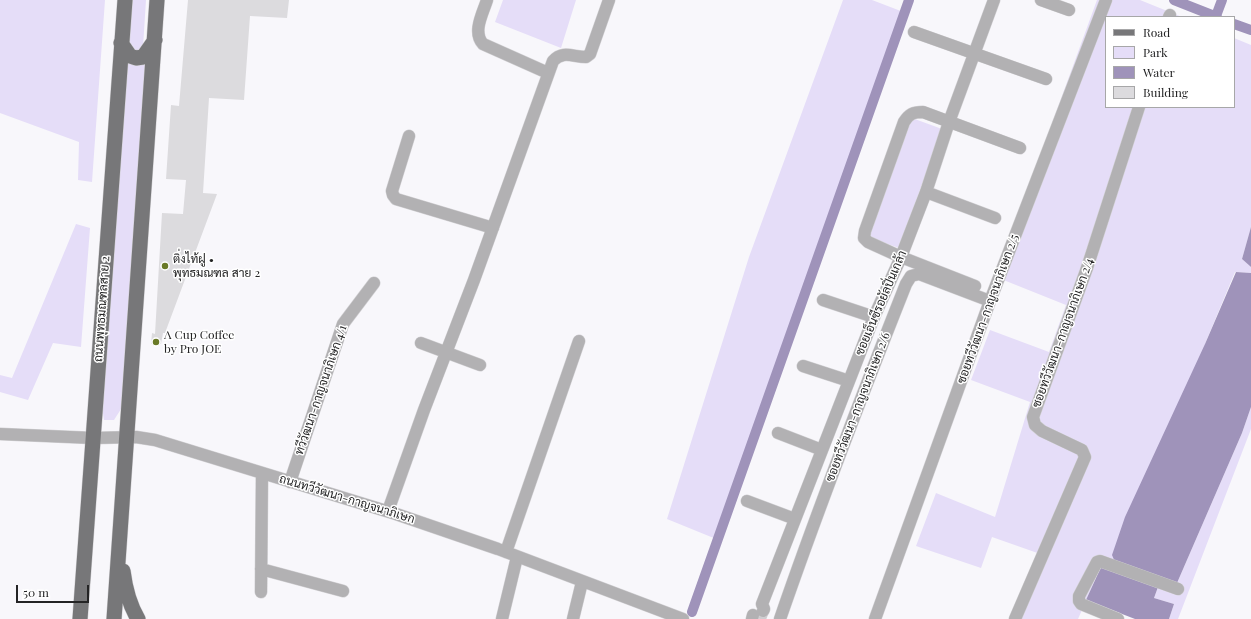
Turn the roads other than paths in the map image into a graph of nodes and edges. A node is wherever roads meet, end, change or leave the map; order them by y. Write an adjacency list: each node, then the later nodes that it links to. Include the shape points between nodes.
1 (125, 0): 11 (main road, ถนนพุทธมณฑลสาย 2)
2 (157, 0): 10 (main road)
3 (488, 0): 13 (street, via 477,33 483,44)
4 (608, 0): 13 (street, via 590,54 586,57 561,54 553,61)
5 (994, 0): 12 (street, ซอยเอ็นซีรอยัลปิ่นเกล้า)
6 (1041, 0): 8 (street)
7 (1106, 0): 26 (street, ซอยทวีวัฒนา-กาญจนาภิเษก 2/5)
8 (1069, 10)
9 (914, 32): 12 (street)
10 (155, 40): 11 (main road, via 142,57 136,58 130,56); 36 (main road)
11 (121, 43): 37 (main road, ถนนพุทธมณฑลสาย 2)
12 (975, 54): 14 (street); 16 (street, ซอยเอ็นซีรอยัลปิ่นเกล้า)
13 (548, 73): 21 (street)
14 (1046, 79)
15 (1139, 108): 61 (street, ซอยทวีวัฒนา-กาญจนาภิเษก 2/4, via 1087,268 1033,417 1035,425 1042,431 1082,450 1084,457)
16 (949, 122): 18 (street); 19 (street, ซอยเอ็นซีรอยัลปิ่นเกล้า); 22 (street, via 922,112 914,112 907,116 865,231 864,238 868,242)
17 (409, 136): 21 (street, via 392,190 393,196)
18 (1020, 148)
19 (926, 192): 20 (street); 22 (street, ซอยเอ็นซีรอยัลปิ่นเกล้า)
20 (995, 218)
21 (493, 228): 30 (street)
22 (901, 257): 24 (street); 27 (street, ซอยเอ็นซีรอยัลปิ่นเกล้า)
23 (374, 284): 40 (street, ทวีวัฒนา-กาญจนาภิเษก 4/1, via 343,324)
24 (975, 286)
25 (823, 300): 27 (street)
26 (990, 301): 59 (street, ซอยทวีวัฒนา-กาญจนาภิเษก 2/6, via 919,274 911,276 853,417); 60 (street, ซอยทวีวัฒนา-กาญจนาภิเษก 2/5)
27 (874, 317): 33 (street, ซอยเอ็นซีรอยัลปิ่นเกล้า)
28 (579, 341): 45 (street)
29 (421, 343): 30 (street)
30 (446, 352): 31 (street); 43 (street)
31 (480, 364)
32 (803, 366): 33 (street)
33 (849, 381): 38 (street, ซอยเอ็นซีรอยัลปิ่นเกล้า)
34 (778, 433): 38 (street)
35 (0, 434): 37 (street, ถนนทวีวัฒนา-กาญจนาภิเษก)
36 (126, 437): 37 (street, ถนนทวีวัฒนา-กาญจนาภิเษก); 39 (street, ถนนทวีวัฒนา-กาญจนาภิเษก, via 155,440); 42 (main road)
37 (93, 438): 53 (main road, ถนนพุทธมณฑลสาย 2)
38 (822, 450): 44 (street, ซอยเอ็นซีรอยัลปิ่นเกล้า)
39 (262, 474): 40 (street, ถนนทวีวัฒนา-กาญจนาภิเษก); 46 (street)
40 (290, 482): 43 (street, ถนนทวีวัฒนา-กาญจนาภิเษก)
41 (747, 501): 44 (street)
42 (121, 511): 54 (main road); 55 (main road, via 125,584)
43 (388, 511): 45 (street, ถนนทวีวัฒนา-กาญจนาภิเษก)
44 (795, 519): 51 (street, ซอยเอ็นซีรอยัลปิ่นเกล้า)
45 (511, 554): 47 (street, ถนนทวีวัฒนา-กาญจนาภิเษก); 56 (street)
46 (261, 569): 49 (street); 50 (street)
47 (582, 582): 52 (street, ถนนทวีวัฒนา-กาญจนาภิเษก); 57 (street)
48 (1178, 589): 62 (street, via 1097,562 1079,596 1079,601)
49 (343, 591)
50 (261, 592)
51 (757, 611)
52 (670, 617): 58 (street, ถนนทวีวัฒนา-กาญจนาภิเษก)
53 (80, 619)
54 (114, 619)
55 (138, 619)
56 (502, 619)
57 (573, 619)
58 (683, 619)
59 (780, 619)
60 (875, 619)
61 (1014, 619)
62 (1118, 619)

